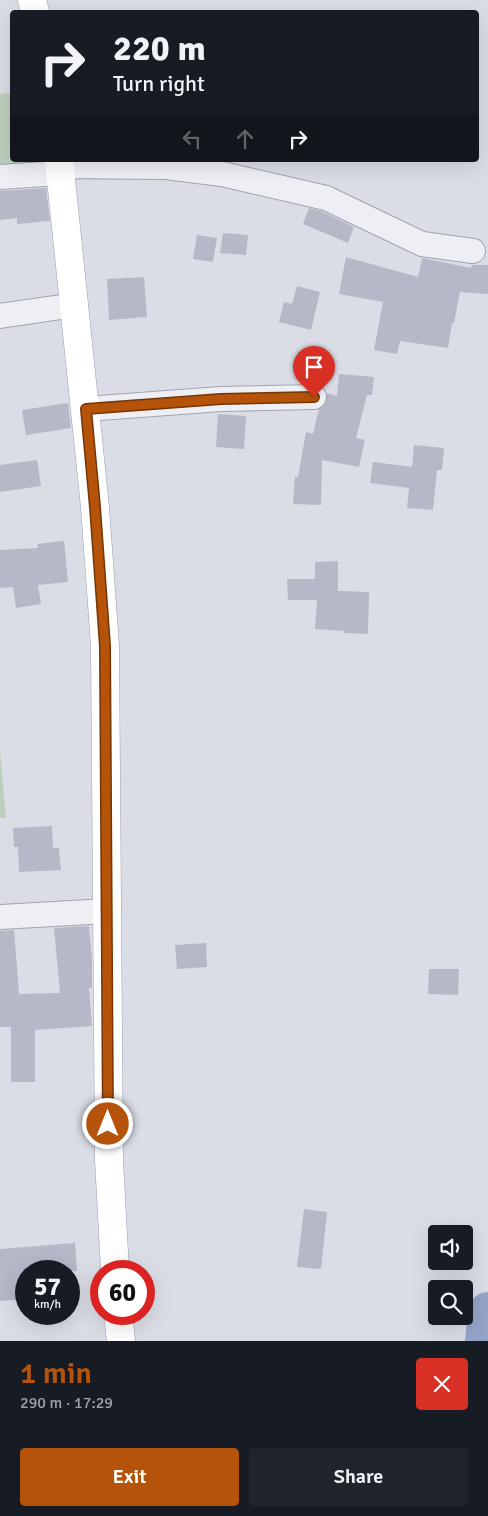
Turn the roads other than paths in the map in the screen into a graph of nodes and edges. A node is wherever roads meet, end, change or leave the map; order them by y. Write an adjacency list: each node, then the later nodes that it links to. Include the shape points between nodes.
1 (59, 166): 2 (street); 3 (street, via 166,167 222,174 326,198 422,244); 4 (main road)
2 (0, 177)
3 (473, 251)
4 (75, 305): 5 (street); 7 (main road)
5 (0, 316)
6 (314, 397): 7 (street, via 221,399)
7 (86, 409): 8 (main road, via 105,646)
8 (107, 911): 9 (street); 10 (main road, via 109,1160)
9 (0, 918)
10 (114, 1260)
11 (119, 1325): 12 (main road)
12 (121, 1341)

